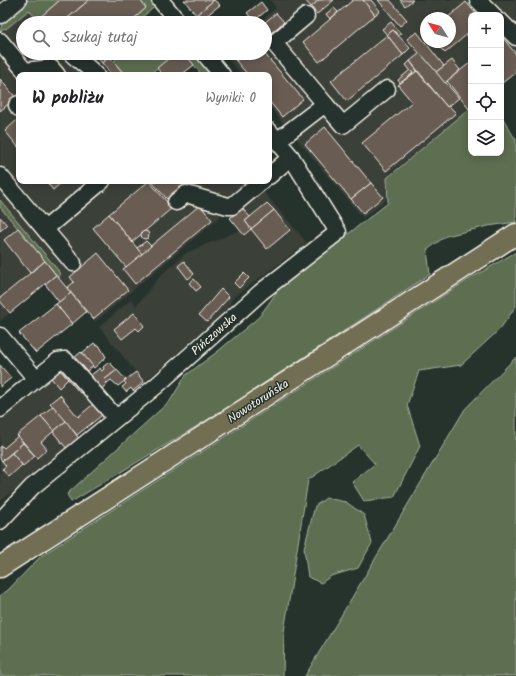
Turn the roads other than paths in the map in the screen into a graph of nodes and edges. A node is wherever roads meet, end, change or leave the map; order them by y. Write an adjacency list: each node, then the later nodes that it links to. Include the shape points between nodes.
1 (18, 0): 5 (street)
2 (160, 0): 6 (street)
3 (478, 0): 4 (street)
4 (490, 12)
5 (0, 15)
6 (173, 16)
7 (306, 16): 20 (street, via 274,43)
8 (504, 25): 9 (street)
9 (516, 37)
10 (0, 41): 14 (street)
11 (78, 60): 17 (street)
12 (88, 60): 17 (street)
13 (210, 60): 18 (street)
14 (24, 72)
15 (30, 72): 16 (street, via 51,68)
16 (54, 72)
17 (93, 72)
18 (220, 72)
19 (387, 90): 20 (street, via 343,125)
20 (325, 104): 21 (street)
21 (273, 136): 22 (street, Pińczowska)
22 (291, 157): 23 (street); 34 (street, Pińczowska, via 338,232 261,292 156,386)
23 (272, 173)
24 (0, 176): 28 (street)
25 (96, 184): 28 (street)
26 (258, 184): 27 (street, via 232,206 186,194)
27 (176, 202)
28 (45, 229): 30 (street)
29 (516, 234): 36 (main road, Nowotoruńska)
30 (73, 263)
31 (0, 336): 32 (street)
32 (36, 379): 33 (street); 34 (street, via 58,361 64,360)
33 (0, 409)
34 (116, 418): 35 (street, Pińczowska, via 32,487)
35 (0, 521)
36 (0, 566)

